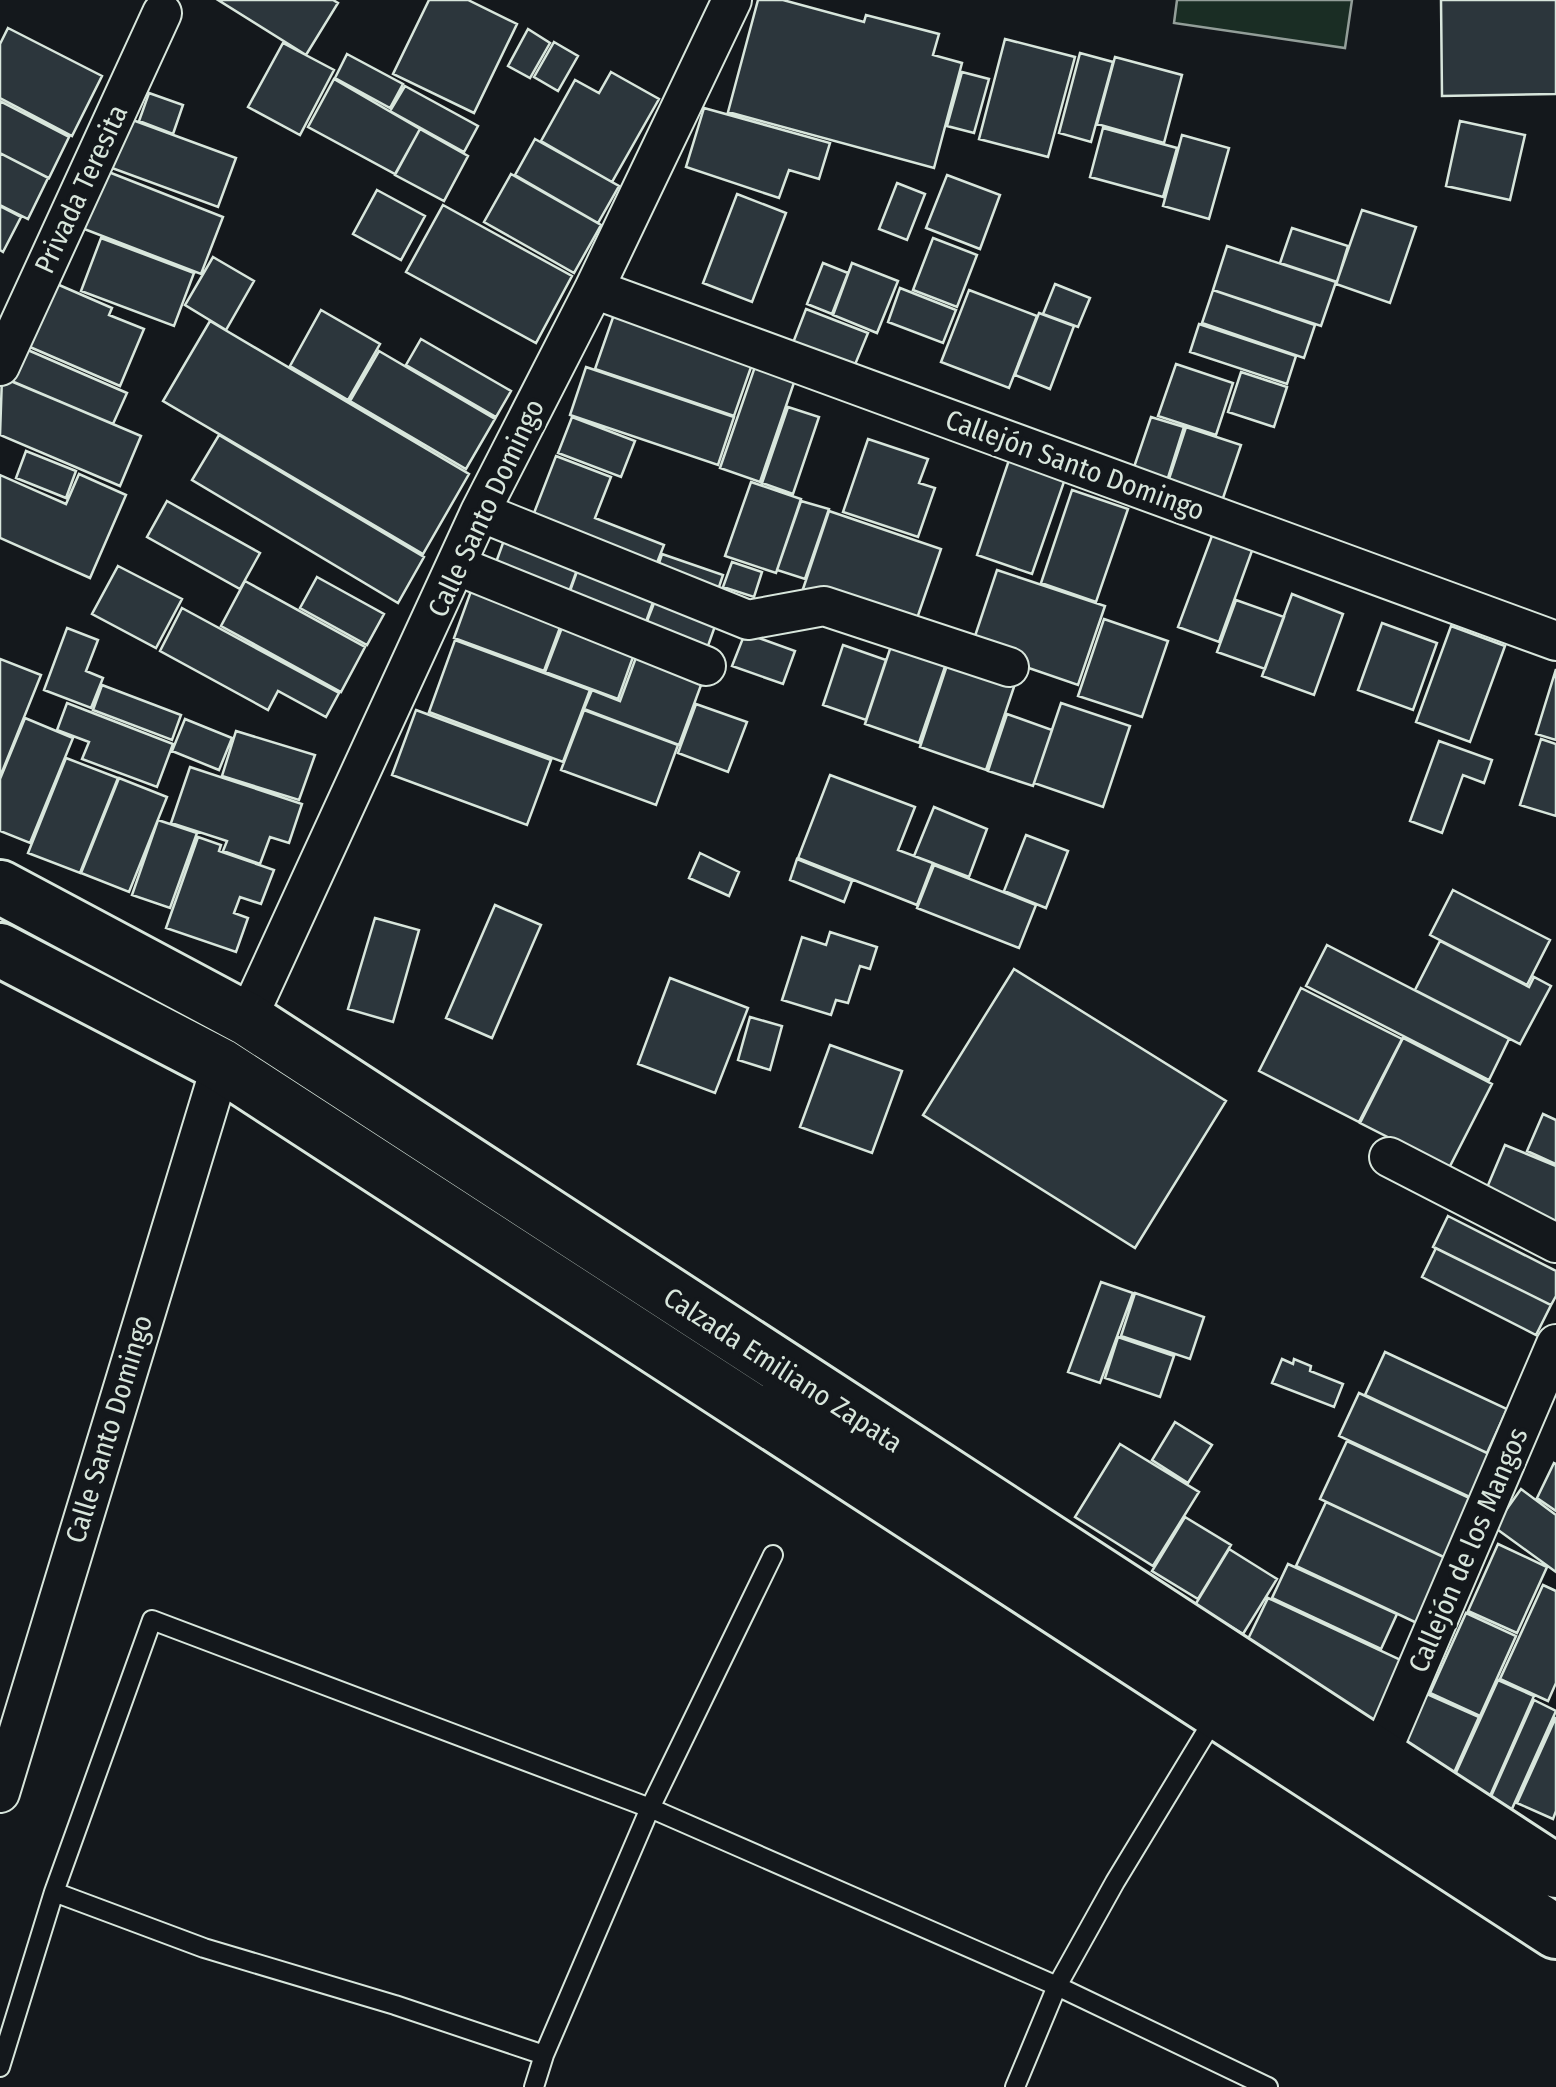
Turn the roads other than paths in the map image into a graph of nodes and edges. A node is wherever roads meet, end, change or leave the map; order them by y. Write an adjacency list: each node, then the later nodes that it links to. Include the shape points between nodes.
1 (732, 0): 3 (street, Calle Santo Domingo)
2 (162, 14): 4 (street, Privada Teresita)
3 (594, 289): 5 (street, Calle Santo Domingo); 7 (street, Callejón Santo Domingo)
4 (0, 366)
5 (480, 512): 6 (street, Calle Santo Domingo); 9 (street, via 748,620 824,606)
6 (458, 566): 8 (street); 12 (street, Calle Santo Domingo)
7 (1556, 642)
8 (706, 666)
9 (1009, 668)
10 (0, 887): 12 (main road, Calzada Emiliano Zapata)
11 (0, 950): 13 (main road, Calzada Emiliano Zapata)
12 (247, 1019): 16 (main road, Calzada Emiliano Zapata)
13 (221, 1066): 16 (main road, Calzada Emiliano Zapata); 21 (street, Calle Santo Domingo)
14 (1389, 1157): 15 (street)
15 (1556, 1243)
16 (586, 1272): 19 (main road, Calzada Emiliano Zapata); 20 (main road, Calzada Emiliano Zapata)
17 (1556, 1344): 20 (street, Callejón de los Mangos)
18 (773, 1555): 22 (lane)
19 (1219, 1711): 25 (main road, Calzada Emiliano Zapata); 26 (lane)
20 (1380, 1755): 23 (main road, Calzada Emiliano Zapata)
21 (0, 1793)
22 (650, 1808): 24 (lane, via 152,1620); 26 (lane); 27 (lane)
23 (1556, 1871)
24 (54, 1892): 27 (lane, via 204,1948); 28 (lane)
25 (1556, 1932)
26 (1057, 1986): 30 (lane); 31 (lane)
27 (544, 2055): 29 (lane)
28 (0, 2067)
29 (534, 2087)
30 (1015, 2087)
31 (1268, 2087)

